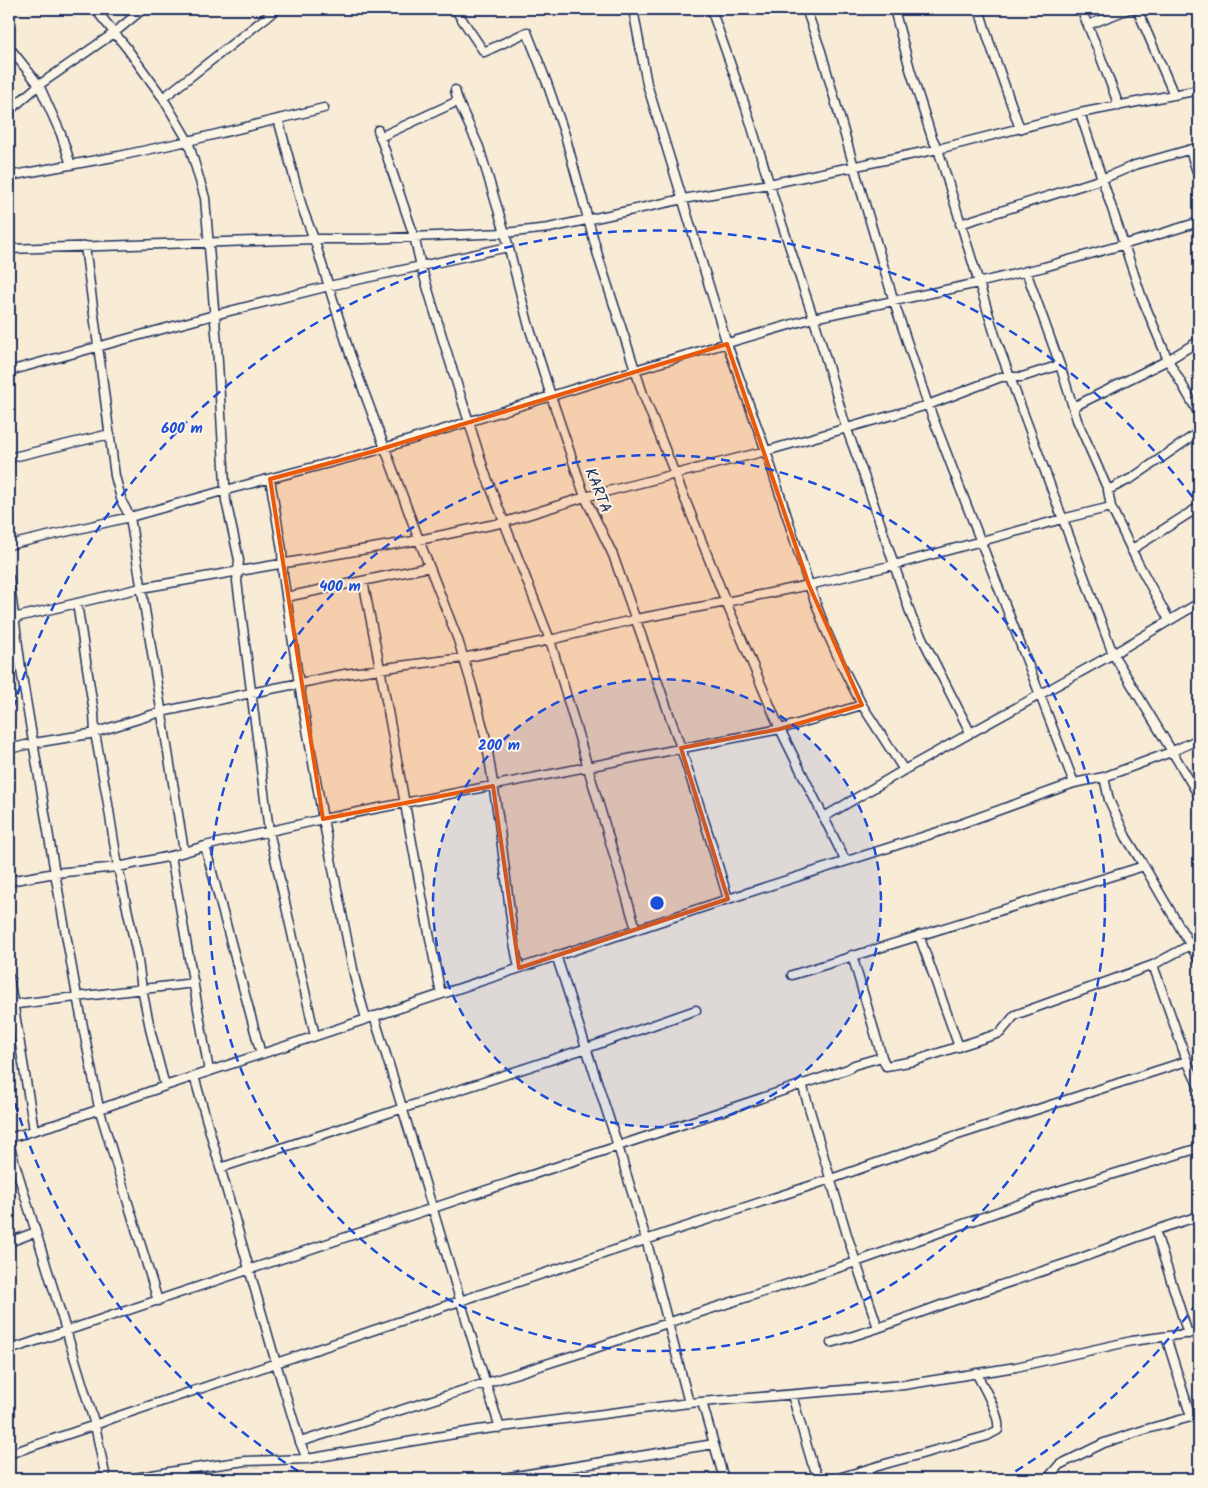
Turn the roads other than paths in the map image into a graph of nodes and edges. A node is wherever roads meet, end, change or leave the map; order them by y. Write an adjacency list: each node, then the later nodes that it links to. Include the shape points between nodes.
1 (95, 9): 14 (street)
2 (143, 9): 14 (street)
3 (277, 9): 20 (street)
4 (455, 9): 39 (street, via 484,52 527,32 565,135)
5 (633, 9): 38 (street, via 647,84)
6 (710, 9): 37 (street)
7 (806, 9): 33 (street)
8 (894, 9): 30 (street, via 910,69)
9 (979, 9): 27 (street)
10 (1081, 9): 13 (street)
11 (1129, 9): 13 (street)
12 (1137, 9): 19 (street)
13 (1088, 25): 22 (street)
14 (114, 33): 16 (street); 20 (street)
15 (9, 47): 16 (street)
16 (39, 85): 24 (street); 32 (street)
17 (455, 90): 21 (street, KARTA)
18 (1199, 90): 19 (street)
19 (1174, 95): 22 (street)
20 (163, 98): 28 (street)
21 (458, 101): 42 (street, KARTA, via 479,147); 43 (street, via 379,134)
22 (1119, 106): 25 (street)
23 (324, 108): 26 (street)
24 (9, 111)
25 (1080, 114): 27 (street); 36 (street)
26 (278, 119): 28 (street); 44 (street)
27 (1020, 129): 30 (street)
28 (188, 141): 32 (street); 45 (street, via 205,198)
29 (1199, 147): 31 (street)
30 (938, 149): 33 (street); 41 (street)
31 (1190, 150): 35 (street); 36 (street, via 1135,165)
32 (71, 165): 34 (street)
33 (854, 167): 37 (street); 54 (street)
34 (9, 176)
35 (1199, 178)
36 (1102, 179): 41 (street); 46 (street)
37 (769, 184): 38 (street); 56 (street)
38 (683, 199): 39 (street); 58 (street)
39 (589, 220): 42 (street); 62 (street)
40 (1199, 222): 46 (street)
41 (960, 224): 52 (street)
42 (505, 233): 43 (street); 48 (street, KARTA)
43 (414, 236): 44 (street); 50 (street)
44 (314, 239): 45 (street); 53 (street)
45 (208, 242): 47 (street); 55 (street)
46 (1124, 245): 51 (street); 60 (street)
47 (85, 246): 49 (street); 59 (street)
48 (508, 247): 50 (street); 65 (street, KARTA)
49 (9, 249)
50 (421, 266): 53 (street); 69 (street)
51 (1026, 271): 52 (street); 61 (street)
52 (978, 283): 54 (street); 64 (street)
53 (329, 286): 55 (street); 73 (street, via 350,354)
54 (894, 302): 56 (street); 66 (street)
55 (214, 315): 59 (street); 78 (street)
56 (813, 318): 58 (street); 70 (street)
57 (1199, 341): 60 (street)
58 (727, 344): 62 (street); 74 (street)
59 (99, 347): 63 (street); 72 (street)
60 (1168, 360): 67 (street); 68 (street)
61 (1060, 365): 64 (street); 67 (street)
62 (635, 370): 65 (street); 76 (street)
63 (9, 371)
64 (1011, 378): 66 (street, via 1001,378); 84 (street)
65 (551, 396): 69 (street); 80 (street, KARTA)
66 (928, 405): 70 (street); 87 (street)
67 (1073, 407): 79 (street)
68 (1199, 414)
69 (469, 421): 73 (street); 85 (street)
70 (846, 427): 74 (street); 91 (street)
71 (1199, 432): 79 (street, via 1132,478)
72 (110, 434): 75 (street); 83 (street, via 115,476)
73 (386, 448): 77 (street); 86 (street)
74 (766, 451): 76 (street); 96 (street)
75 (9, 458)
76 (675, 474): 80 (street); 99 (street)
77 (270, 479): 78 (street); 90 (street)
78 (226, 490): 83 (street); 93 (street, via 240,560)
79 (1108, 490): 81 (street)
80 (585, 497): 85 (street); 103 (street, KARTA, via 613,555)
81 (1111, 507): 84 (street); 89 (street)
82 (1199, 507): 89 (street)
83 (130, 517): 88 (street); 97 (street)
84 (1062, 518): 87 (street); 106 (street)
85 (504, 522): 86 (street); 105 (street)
86 (419, 540): 90 (street); 92 (street)
87 (981, 542): 91 (street); 111 (street)
88 (9, 545)
89 (1131, 550): 104 (street)
90 (283, 563): 93 (street); 98 (street)
91 (894, 565): 96 (street); 115 (street, via 912,618)
92 (429, 567): 95 (street); 107 (street)
93 (238, 572): 97 (street); 110 (street)
94 (9, 578): 102 (street)
95 (363, 581): 98 (street); 108 (street)
96 (809, 585): 99 (street); 112 (street)
97 (141, 588): 100 (street); 113 (street)
98 (286, 597): 109 (street)
99 (726, 602): 103 (street); 114 (street)
100 (77, 603): 102 (street); 116 (street)
101 (1199, 603): 104 (street)
102 (11, 618): 118 (street)
103 (636, 619): 105 (street); 119 (street, KARTA)
104 (1169, 620): 106 (street)
105 (550, 640): 107 (street); 122 (street)
106 (1113, 654): 111 (street); 121 (street)
107 (463, 658): 108 (street); 126 (street, via 486,739)
108 (381, 669): 109 (street); 128 (street)
109 (299, 684): 110 (street); 130 (street)
110 (251, 693): 113 (street); 131 (street)
111 (1040, 693): 115 (street); 125 (street)
112 (862, 705): 114 (street); 123 (street)
113 (161, 712): 116 (street); 133 (street)
114 (780, 728): 119 (street); 129 (street)
115 (970, 732): 123 (street)
116 (95, 733): 118 (street); 137 (street)
117 (1199, 739): 121 (street)
118 (34, 743): 120 (street); 138 (street)
119 (682, 748): 122 (street); 140 (street, KARTA)
120 (9, 749)
121 (1171, 752): 124 (street); 127 (street)
122 (588, 766): 126 (street); 141 (street)
123 (904, 770): 129 (street)
124 (1104, 777): 125 (street); 136 (street, via 1126,837)
125 (1074, 782): 135 (street, via 941,831)
126 (493, 786): 128 (street); 148 (street)
127 (1199, 796)
128 (405, 804): 130 (street); 153 (street)
129 (824, 817): 135 (street)
130 (323, 819): 131 (street); 158 (street)
131 (269, 831): 132 (street); 159 (street)
132 (205, 846): 133 (street); 162 (street)
133 (184, 851): 134 (street)
134 (171, 856): 137 (street); 151 (street)
135 (845, 860): 140 (street)
136 (1144, 866): 142 (street); 143 (street)
137 (118, 867): 138 (street); 152 (street)
138 (55, 873): 139 (street); 154 (street)
139 (9, 881)
140 (728, 899): 141 (street)
141 (636, 929): 144 (street)
142 (919, 935): 145 (street); 160 (street)
143 (1190, 945): 146 (street); 147 (street)
144 (556, 955): 148 (street); 161 (street)
145 (852, 955): 149 (street); 163 (street)
146 (1199, 960)
147 (1153, 965): 160 (street, via 1015,1015 1000,1032); 164 (street)
148 (519, 968): 153 (street)
149 (792, 975)
150 (9, 977): 155 (street)
151 (194, 983): 152 (street); 165 (street)
152 (142, 989): 154 (street); 168 (street)
153 (441, 994): 157 (street)
154 (77, 996): 155 (street); 170 (street)
155 (11, 1005): 172 (street)
156 (696, 1010): 161 (street)
157 (374, 1016): 158 (street); 171 (street)
158 (366, 1019): 159 (street)
159 (315, 1036): 162 (street)
160 (959, 1047): 163 (street, via 886,1066)
161 (587, 1048): 171 (street); 175 (street)
162 (261, 1054): 165 (street)
163 (882, 1057): 167 (street)
164 (1187, 1061): 169 (street); 178 (street)
165 (209, 1071): 166 (street)
166 (194, 1076): 168 (street); 177 (street)
167 (802, 1084): 175 (street); 178 (street)
168 (165, 1086): 170 (street)
169 (1199, 1088)
170 (99, 1108): 172 (street); 187 (street)
171 (403, 1108): 177 (street); 179 (street)
172 (34, 1130): 173 (street)
173 (9, 1138)
174 (9, 1144): 182 (street)
175 (618, 1146): 179 (street); 183 (street)
176 (1199, 1148): 185 (street, via 1054,1192)
177 (220, 1168): 186 (street)
178 (831, 1179): 183 (street); 185 (street)
179 (433, 1207): 186 (street); 188 (street)
180 (1199, 1216): 181 (street)
181 (1155, 1230): 190 (street); 193 (street)
182 (36, 1232): 184 (street); 191 (street)
183 (646, 1240): 188 (street); 189 (street)
184 (9, 1242)
185 (856, 1262): 189 (street); 190 (street)
186 (249, 1270): 187 (street); 197 (street)
187 (158, 1301): 191 (street)
188 (460, 1301): 197 (street); 199 (street)
189 (667, 1323): 199 (street); 202 (street)
190 (878, 1328): 195 (street)
191 (66, 1332): 196 (street); 204 (street)
192 (1199, 1332): 193 (street)
193 (1188, 1334): 194 (street)
194 (1166, 1337): 198 (street); 203 (street)
195 (831, 1343)
196 (9, 1350)
197 (276, 1363): 204 (street); 206 (street)
198 (976, 1373): 200 (street, via 904,1385); 215 (street, via 1000,1424 998,1430 987,1436)
199 (486, 1384): 205 (street); 206 (street)
200 (792, 1395): 201 (street); 214 (street, via 812,1463)
201 (702, 1402): 202 (street); 207 (street)
202 (689, 1403): 205 (street)
203 (1195, 1417): 216 (street, via 1104,1443 1059,1465)
204 (95, 1426): 208 (street); 210 (street)
205 (500, 1428): 209 (street)
206 (300, 1442): 209 (street)
207 (714, 1444): 212 (street); 213 (street)
208 (9, 1454)
209 (307, 1459): 211 (street, via 245,1461)
210 (106, 1479)
211 (129, 1479)
212 (497, 1479)
213 (724, 1479)
214 (820, 1479)
215 (835, 1479)
216 (1047, 1479)

